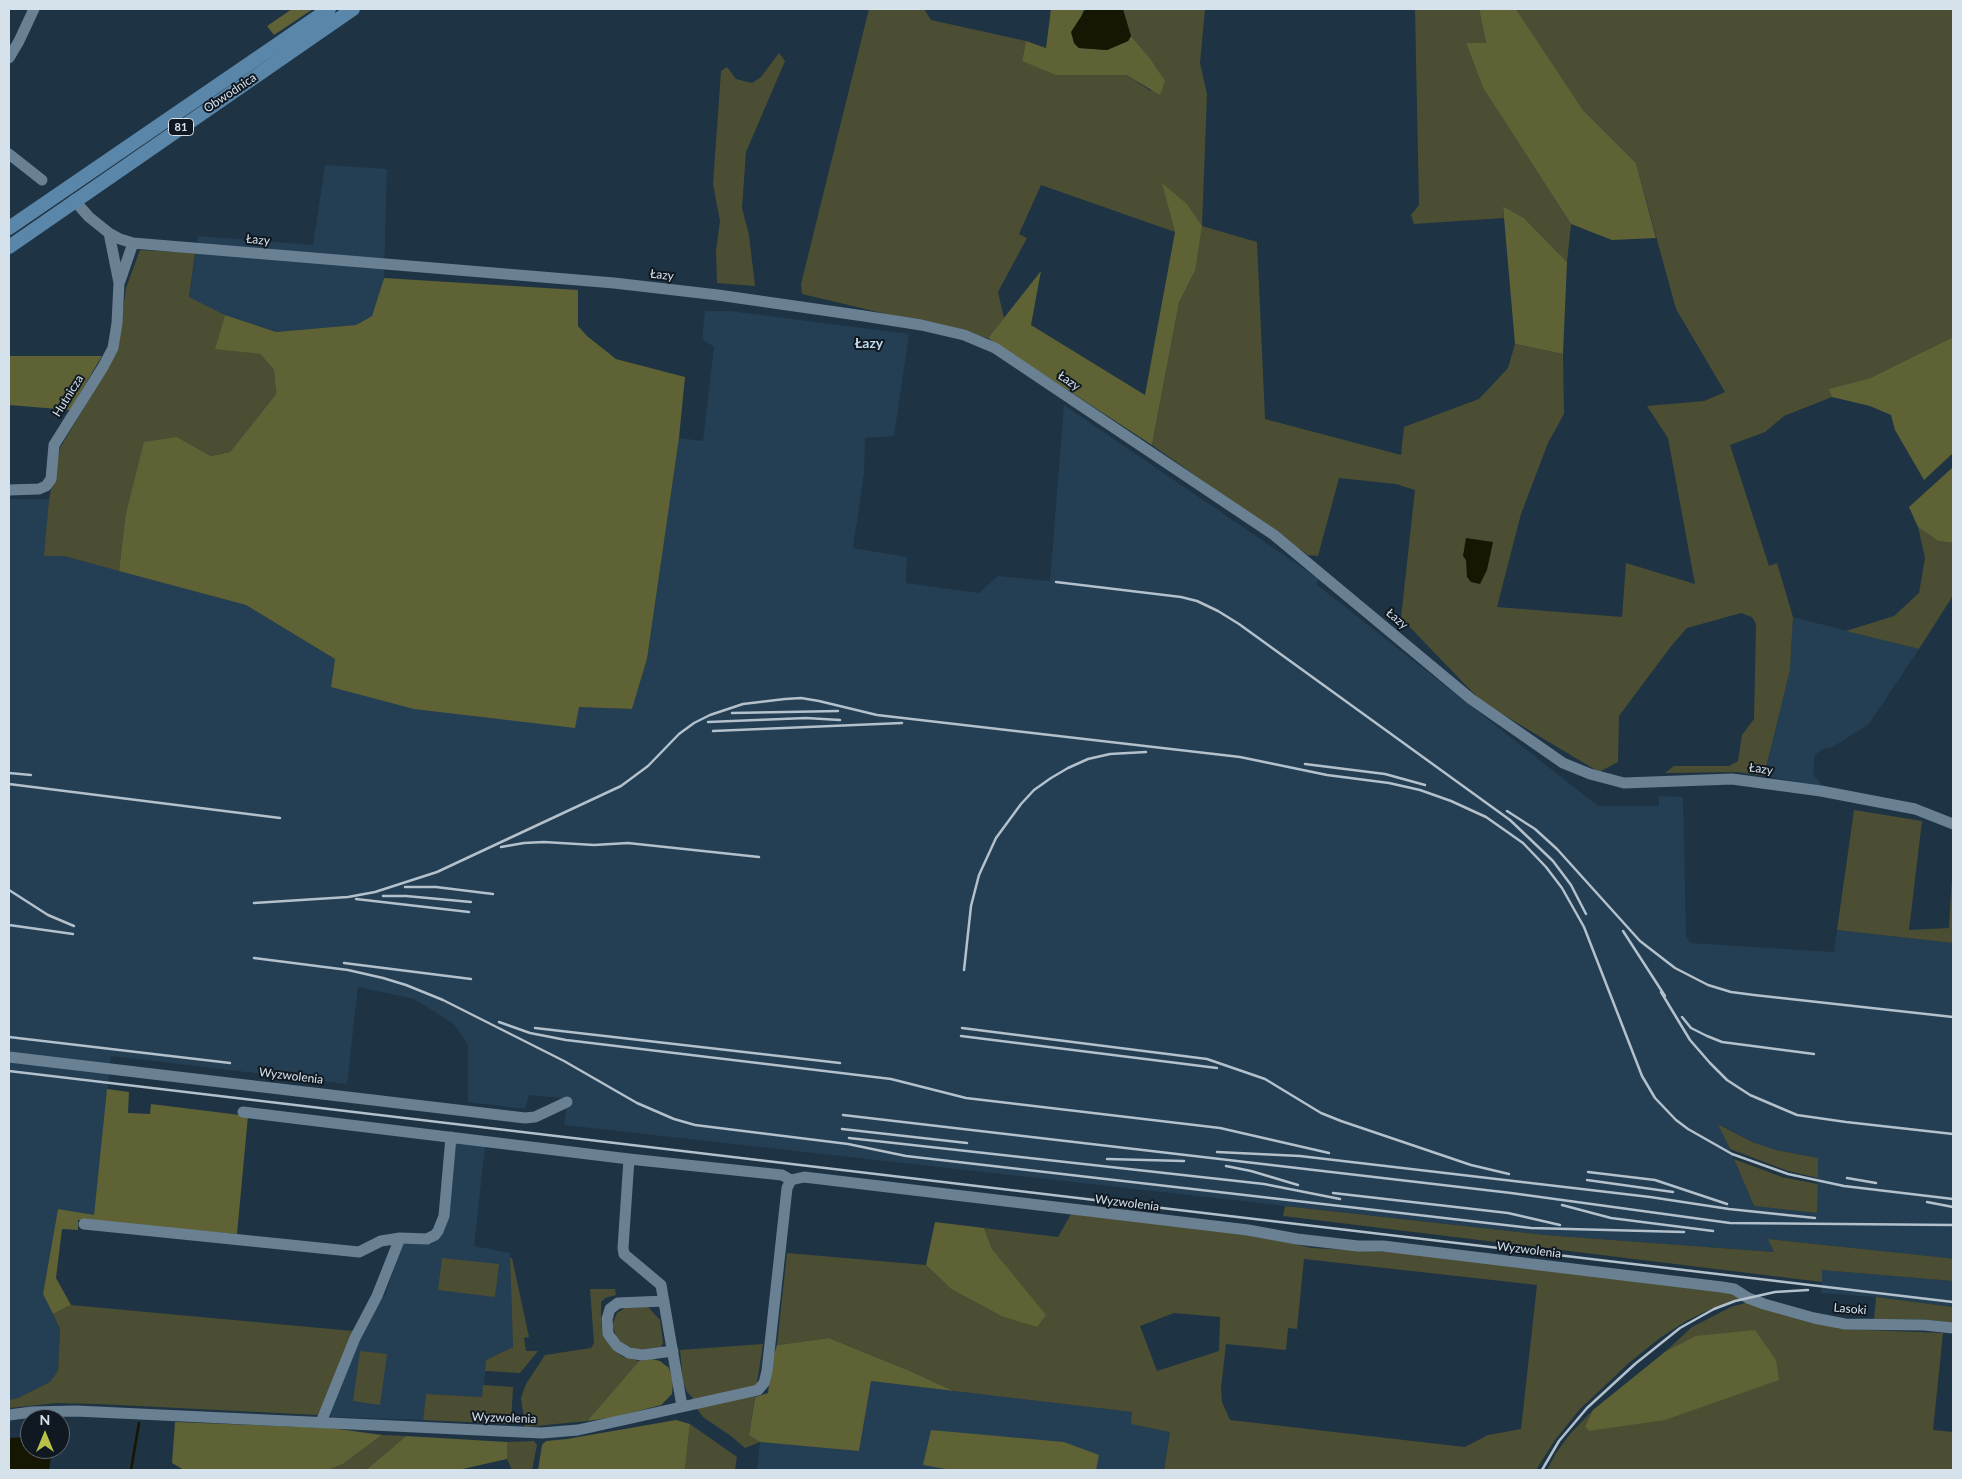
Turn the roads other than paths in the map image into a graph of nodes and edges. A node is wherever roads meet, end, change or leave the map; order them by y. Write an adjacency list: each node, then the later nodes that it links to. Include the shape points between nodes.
1 (34, 9): 4 (street)
2 (329, 9): 8 (main road, Obwodnica / 81)
3 (354, 9): 7 (main road, Obwodnica / 81)
4 (9, 58)
5 (9, 154): 6 (street)
6 (42, 180)
7 (74, 200): 9 (street, Łazy); 11 (main road, Obwodnica / 81)
8 (9, 228)
9 (109, 233): 10 (street, Łazy); 12 (street)
10 (133, 243): 12 (street); 14 (street, Łazy, via 623,284 873,317 964,335 995,348 1274,535 1471,699 1563,762 1590,774 1624,783 1732,779 1821,791 1915,809)
11 (9, 247)
12 (119, 283): 13 (street, Hutnicza, via 118,323 113,348 54,445 51,479 39,490)
13 (9, 490)
14 (1953, 824)
15 (9, 1057): 16 (street, Wyzwolenia, via 525,1118 535,1117)
16 (567, 1102)
17 (244, 1112): 18 (street)
18 (451, 1137): 19 (street); 22 (street, via 444,1216 438,1231 427,1239)
19 (628, 1159): 20 (street, via 782,1175); 24 (street, via 624,1254 661,1285)
20 (791, 1180): 23 (street, Wyzwolenia, via 804,1177 1248,1230 1297,1239 1383,1246 1712,1286 1734,1289); 27 (street, Wyzwolenia, via 786,1188 764,1383 758,1390)
21 (84, 1224): 22 (street, via 359,1252 381,1241)
22 (400, 1238): 29 (street)
23 (1748, 1298): 25 (street, Lasoki, via 1845,1324)
24 (664, 1301): 26 (street); 26 (street, via 618,1303 610,1308 608,1334 617,1346 629,1353 642,1355)
25 (1953, 1328)
26 (673, 1351): 27 (street)
27 (682, 1406): 29 (street, Wyzwolenia, via 578,1430 542,1433)
28 (9, 1415): 29 (street, Wyzwolenia, via 76,1411)
29 (321, 1422)

